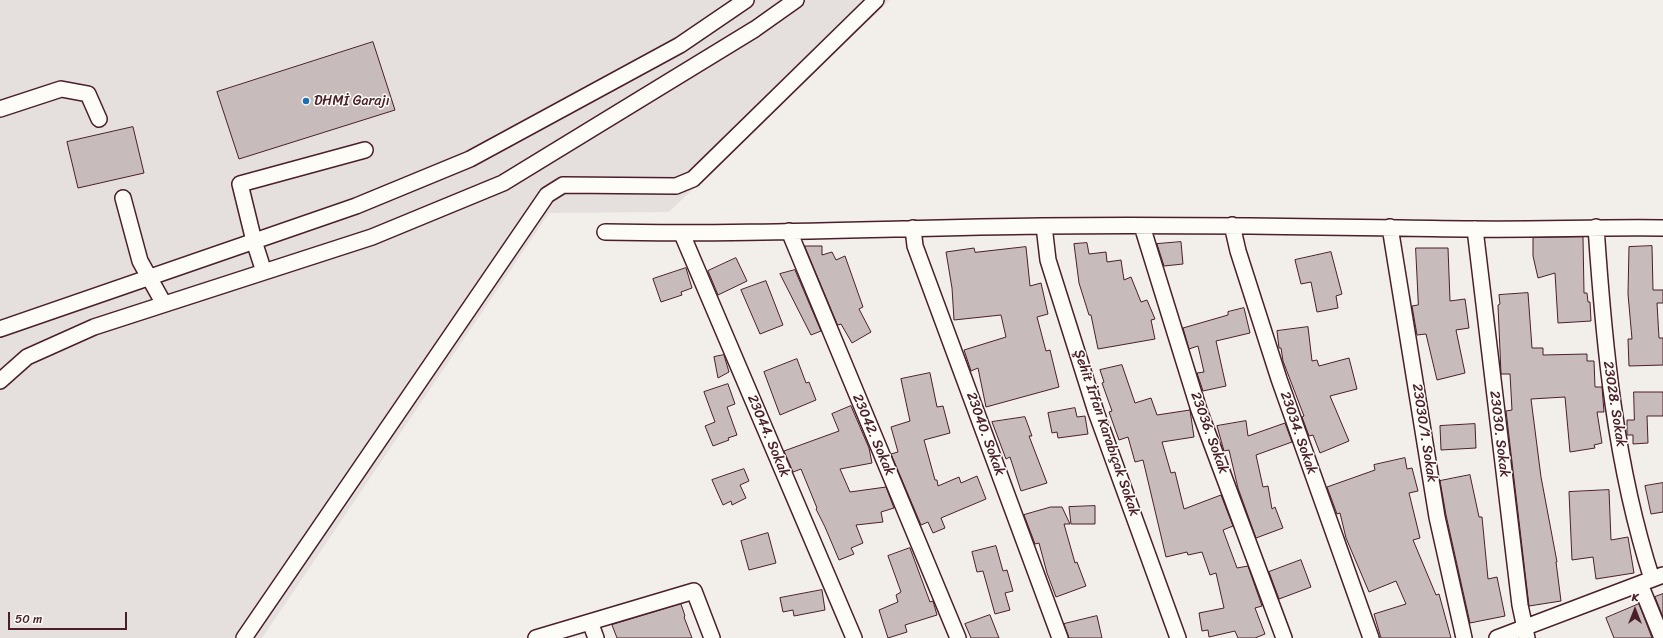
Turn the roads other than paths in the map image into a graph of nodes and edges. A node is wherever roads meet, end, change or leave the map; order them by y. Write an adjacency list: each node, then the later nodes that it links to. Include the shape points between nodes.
1 (746, 0): 19 (street, via 680,45 470,159 356,206)
2 (796, 0): 20 (street, via 755,29 502,183 372,237)
3 (876, 0): 28 (street, via 693,179 676,186 563,185 547,195)
4 (0, 109): 5 (street, via 61,89 88,94)
5 (99, 120)
6 (365, 150): 19 (street, via 240,184)
7 (123, 198): 21 (street, via 140,260)
8 (1232, 225): 10 (street); 11 (street); 37 (street, 23034. Sokak, via 1279,379)
9 (1044, 226): 10 (street); 13 (street); 35 (street, Şehit İrfan Karabıçak Sokak, via 1048,260 1096,412)
10 (1142, 226): 36 (street, 23036. Sokak, via 1199,410)
11 (1390, 227): 15 (street); 38 (street, 23030/1. Sokak, via 1437,517)
12 (1596, 227): 14 (street); 15 (street); 25 (street, 23028. Sokak, via 1603,328 1615,416 1644,556)
13 (913, 228): 16 (street); 34 (street, 23040. Sokak, via 915,246)
14 (1663, 228)
15 (1474, 229): 27 (street, 23030. Sokak)
16 (789, 231): 18 (street); 33 (street, 23042. Sokak)
17 (605, 232): 18 (street)
18 (682, 234): 32 (street, 23044. Sokak)
19 (254, 241): 20 (street); 21 (street)
20 (264, 272): 22 (street)
21 (149, 278): 22 (street); 23 (street)
22 (164, 304): 24 (street, via 94,327 27,357)
23 (0, 329)
24 (0, 381)
25 (1652, 579): 27 (street); 40 (street, 23028. Sokak)
26 (590, 622): 29 (street); 30 (street); 31 (street, via 694,591)
27 (1526, 633): 39 (street)
28 (244, 638)
29 (536, 638)
30 (596, 638)
31 (712, 638)
32 (854, 638)
33 (958, 638)
34 (1060, 638)
35 (1178, 638)
36 (1284, 638)
37 (1370, 638)
38 (1464, 638)
39 (1497, 638)
40 (1662, 638)

